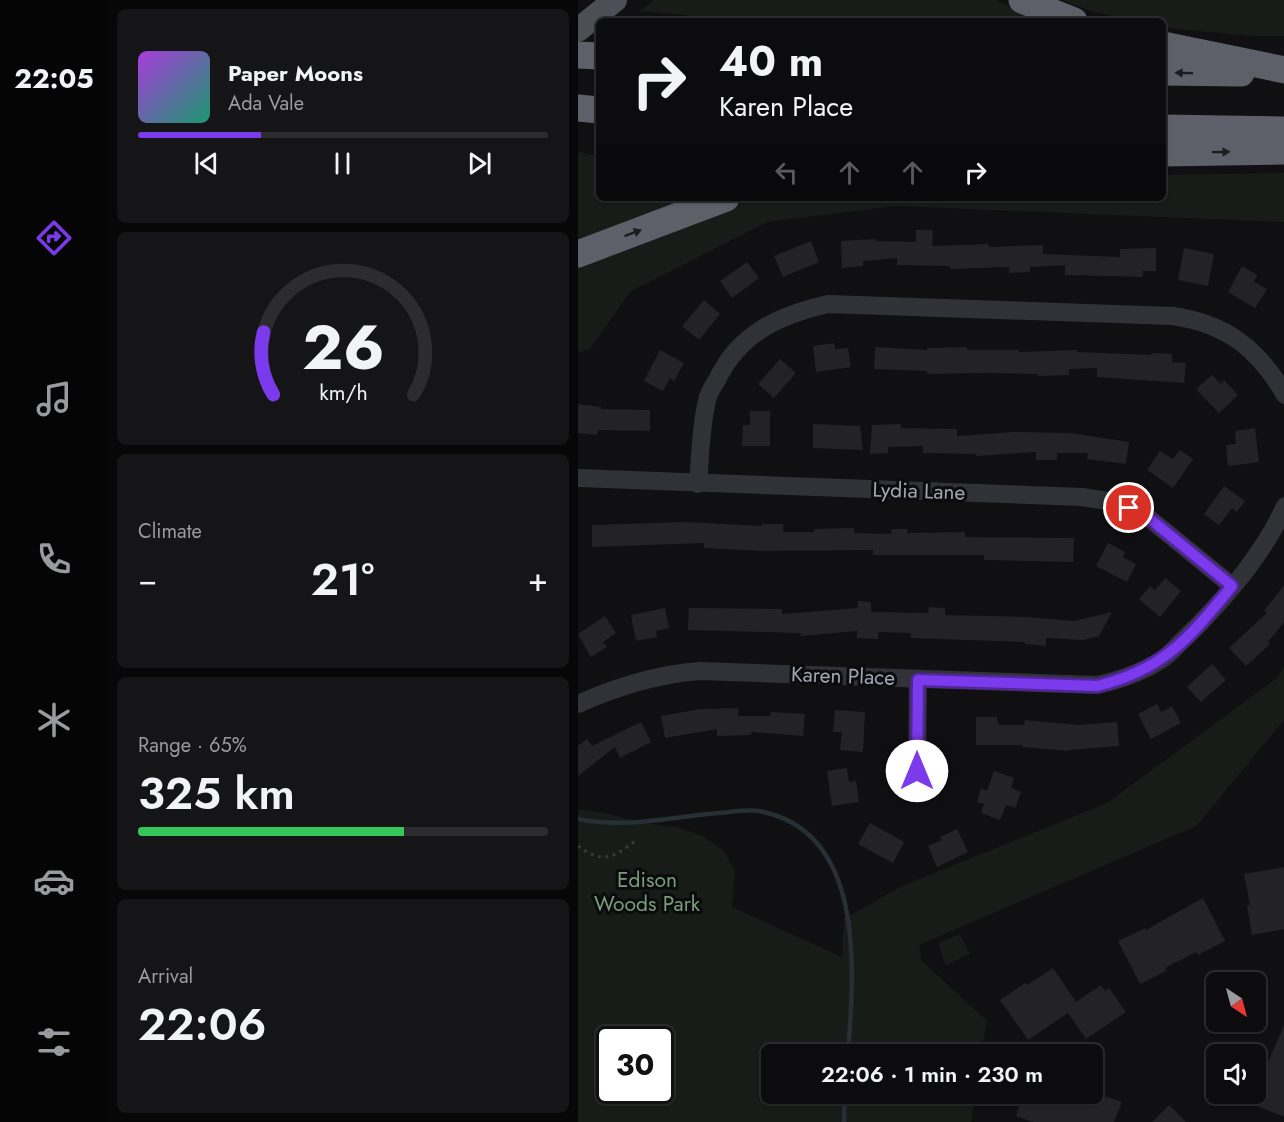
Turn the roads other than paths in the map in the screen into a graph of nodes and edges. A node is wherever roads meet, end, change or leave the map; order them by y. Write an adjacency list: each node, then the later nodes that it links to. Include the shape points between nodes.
1 (1022, 0): 3 (highway)
2 (610, 4): 4 (main road)
3 (1067, 18)
4 (578, 30)
5 (1166, 46): 9 (highway)
6 (578, 55): 7 (highway)
7 (596, 56)
8 (1166, 72): 9 (highway, one-way to 8)
9 (1284, 72)
10 (578, 108): 11 (highway)
11 (596, 110)
12 (1166, 128): 13 (highway)
13 (1284, 130)
14 (1284, 151): 15 (highway, one-way to 14)
15 (1166, 153)
16 (718, 201): 17 (highway, one-way to 16)
17 (578, 254)
18 (1278, 368): 19 (street); 21 (street, via 1211,324 1172,316 827,304 762,328 722,368 707,399)
19 (1284, 395)
20 (578, 478): 21 (street, Lydia Lane)
21 (698, 484): 23 (street, Lydia Lane, via 1082,497 1114,502 1144,514)
22 (1284, 506): 23 (street, Karen Place, via 1269,537)
23 (1232, 586): 24 (street, Karen Place, via 1164,659 1116,681 1097,686)
24 (918, 680): 25 (street, Karen Place, via 692,671 649,677); 26 (street)
25 (578, 704)
26 (917, 771)

